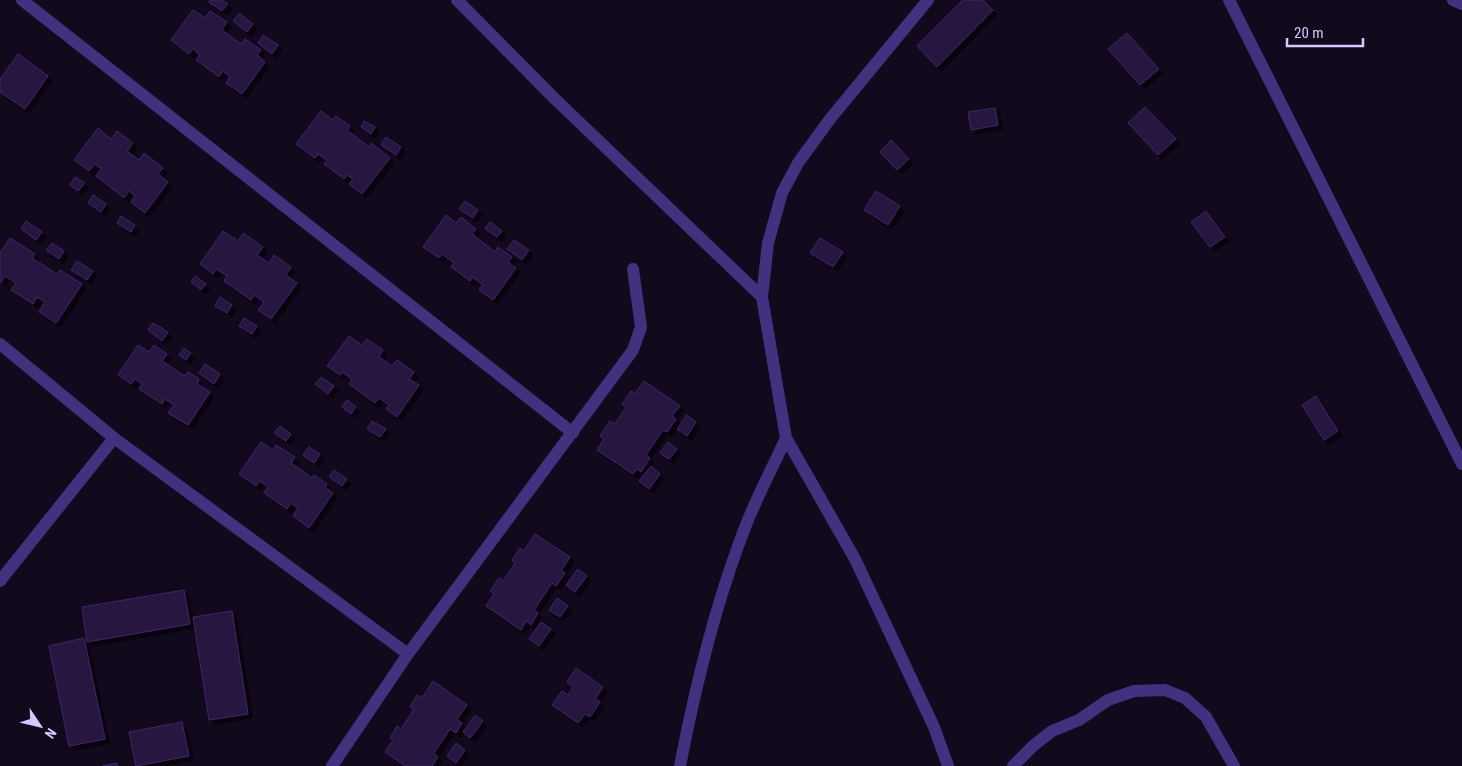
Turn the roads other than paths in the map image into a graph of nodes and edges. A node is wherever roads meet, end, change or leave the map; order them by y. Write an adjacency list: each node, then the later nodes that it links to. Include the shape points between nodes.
1 (22, 0): 10 (street)
2 (457, 0): 8 (street, via 555,100)
3 (928, 0): 8 (street, via 798,163 782,193 768,243)
4 (1229, 0): 13 (street)
5 (1453, 0): 6 (street)
6 (1462, 4)
7 (633, 269): 10 (street, via 641,327 633,350)
8 (762, 297): 12 (street)
9 (0, 344): 11 (street)
10 (573, 433): 15 (street)
11 (114, 438): 14 (street); 15 (street)
12 (786, 438): 17 (street, via 742,536 718,604 697,681); 18 (street, via 855,559 934,727)
13 (1462, 464)
14 (0, 581)
15 (408, 654): 16 (street)
16 (332, 766)
17 (680, 766)
18 (948, 766)
19 (1013, 766): 20 (street, via 1052,731 1079,720 1108,700 1134,691 1165,690 1185,698 1206,717)
20 (1234, 766)

